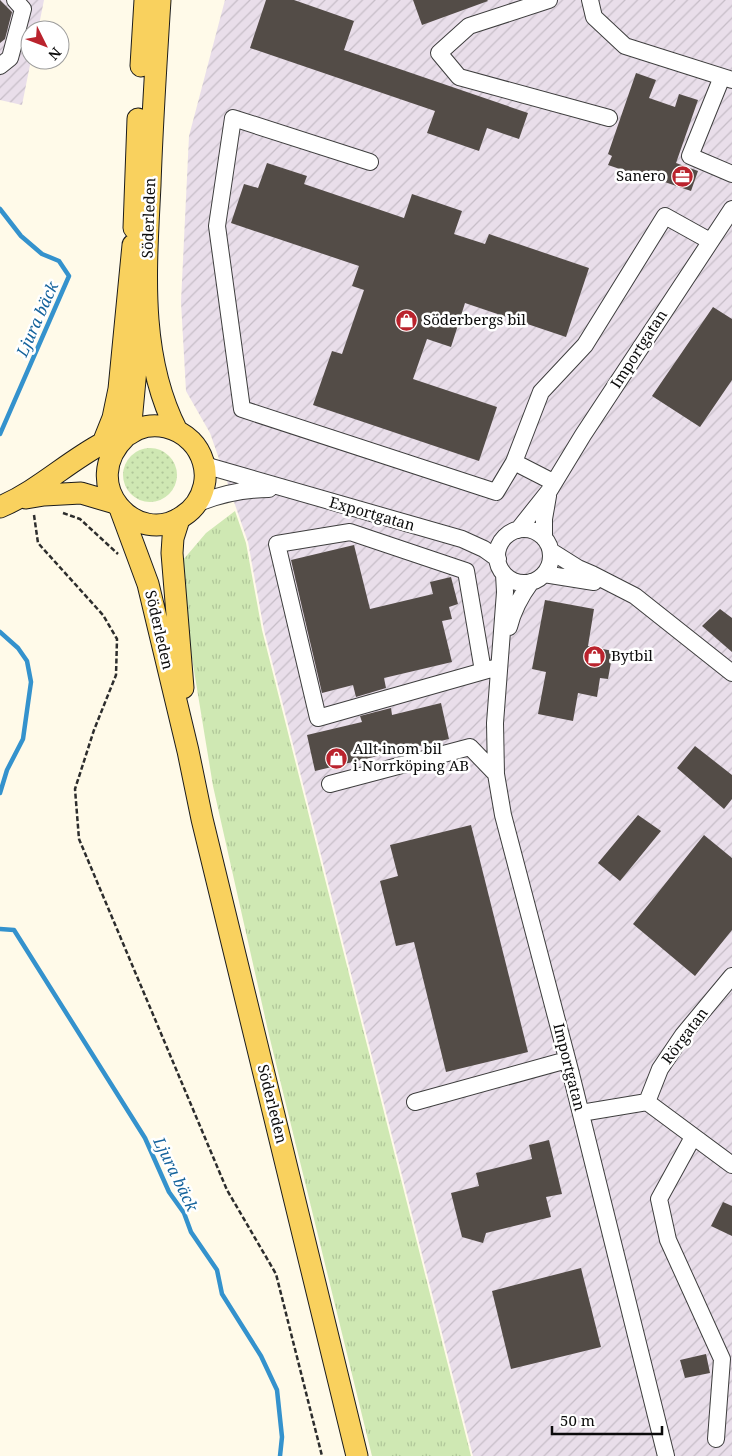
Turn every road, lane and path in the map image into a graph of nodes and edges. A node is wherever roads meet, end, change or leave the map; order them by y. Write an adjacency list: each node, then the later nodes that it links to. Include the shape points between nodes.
1 (15, 0): 6 (street, via 23,9 10,58)
2 (145, 0): 13 (main road, Söderleden)
3 (160, 0): 14 (main road, Söderleden, via 153,101 148,321 156,375)
4 (549, 0): 8 (street, via 469,26 439,53 459,77)
5 (590, 0): 7 (street, via 594,17 625,46)
6 (0, 66)
7 (727, 79): 10 (street, via 690,156)
8 (609, 118)
9 (370, 162): 18 (street, via 233,118 217,226 242,410 496,492)
10 (732, 174)
11 (732, 209): 12 (street, Importgatan)
12 (710, 241): 18 (street, via 665,216 585,345 541,392); 19 (street, Importgatan)
13 (133, 245): 15 (main road, Söderleden, via 136,369); 16 (main road, Söderleden, via 119,389)
14 (177, 431): 15 (main road, via 149,426); 17 (main road, via 194,444)
15 (128, 434): 16 (main road); 23 (main road, via 108,462 107,483)
16 (103, 443): 21 (main road)
17 (203, 462): 20 (street, Exportgatan); 22 (main road, via 205,484)
18 (514, 462): 19 (street)
19 (551, 487): 26 (street, Importgatan); 29 (street, Importgatan, via 544,519)
20 (282, 488): 22 (street, Exportgatan, via 233,492); 27 (street, Exportgatan)
21 (9, 503): 23 (main road, via 44,495 80,493)
22 (196, 504): 25 (main road)
23 (118, 507): 25 (main road, via 146,524); 35 (main road, Söderleden, via 148,584)
24 (34, 514): 46 (path, via 38,543 103,615 117,639 116,675 75,789 79,839 227,1190 276,1274)
25 (170, 522): 35 (main road, Söderleden, via 158,541 160,576 184,696)
26 (518, 530): 28 (street); 29 (street, via 532,531)
27 (462, 539): 28 (street, Exportgatan); 30 (street, Exportgatan, via 484,549)
28 (504, 540): 30 (street, via 499,549)
29 (547, 544): 31 (street, via 549,567); 32 (street, via 562,560)
30 (501, 567): 31 (street, via 516,582); 33 (street, Importgatan, via 504,592)
31 (538, 578): 32 (street, via 574,578); 33 (street, Importgatan, via 522,594 513,611)
32 (615, 586): 34 (street, via 635,596)
33 (493, 671): 33 (street, via 318,718 277,544 350,532 466,571); 36 (street, Importgatan)
34 (732, 673)
35 (188, 751): 47 (main road, Söderleden)
36 (496, 774): 37 (street, via 470,747); 39 (street, Importgatan, via 503,814)
37 (330, 784)
38 (732, 976): 41 (street, Rörgatan, via 683,1035 660,1069)
39 (567, 1060): 40 (street); 42 (street, Importgatan)
40 (415, 1102)
41 (647, 1102): 42 (street); 43 (street)
42 (581, 1113): 48 (street, Importgatan)
43 (693, 1137): 44 (street); 45 (street, via 659,1200 668,1240 722,1358)
44 (732, 1165)
45 (716, 1439)
46 (322, 1456)
47 (357, 1456)
48 (666, 1456)

